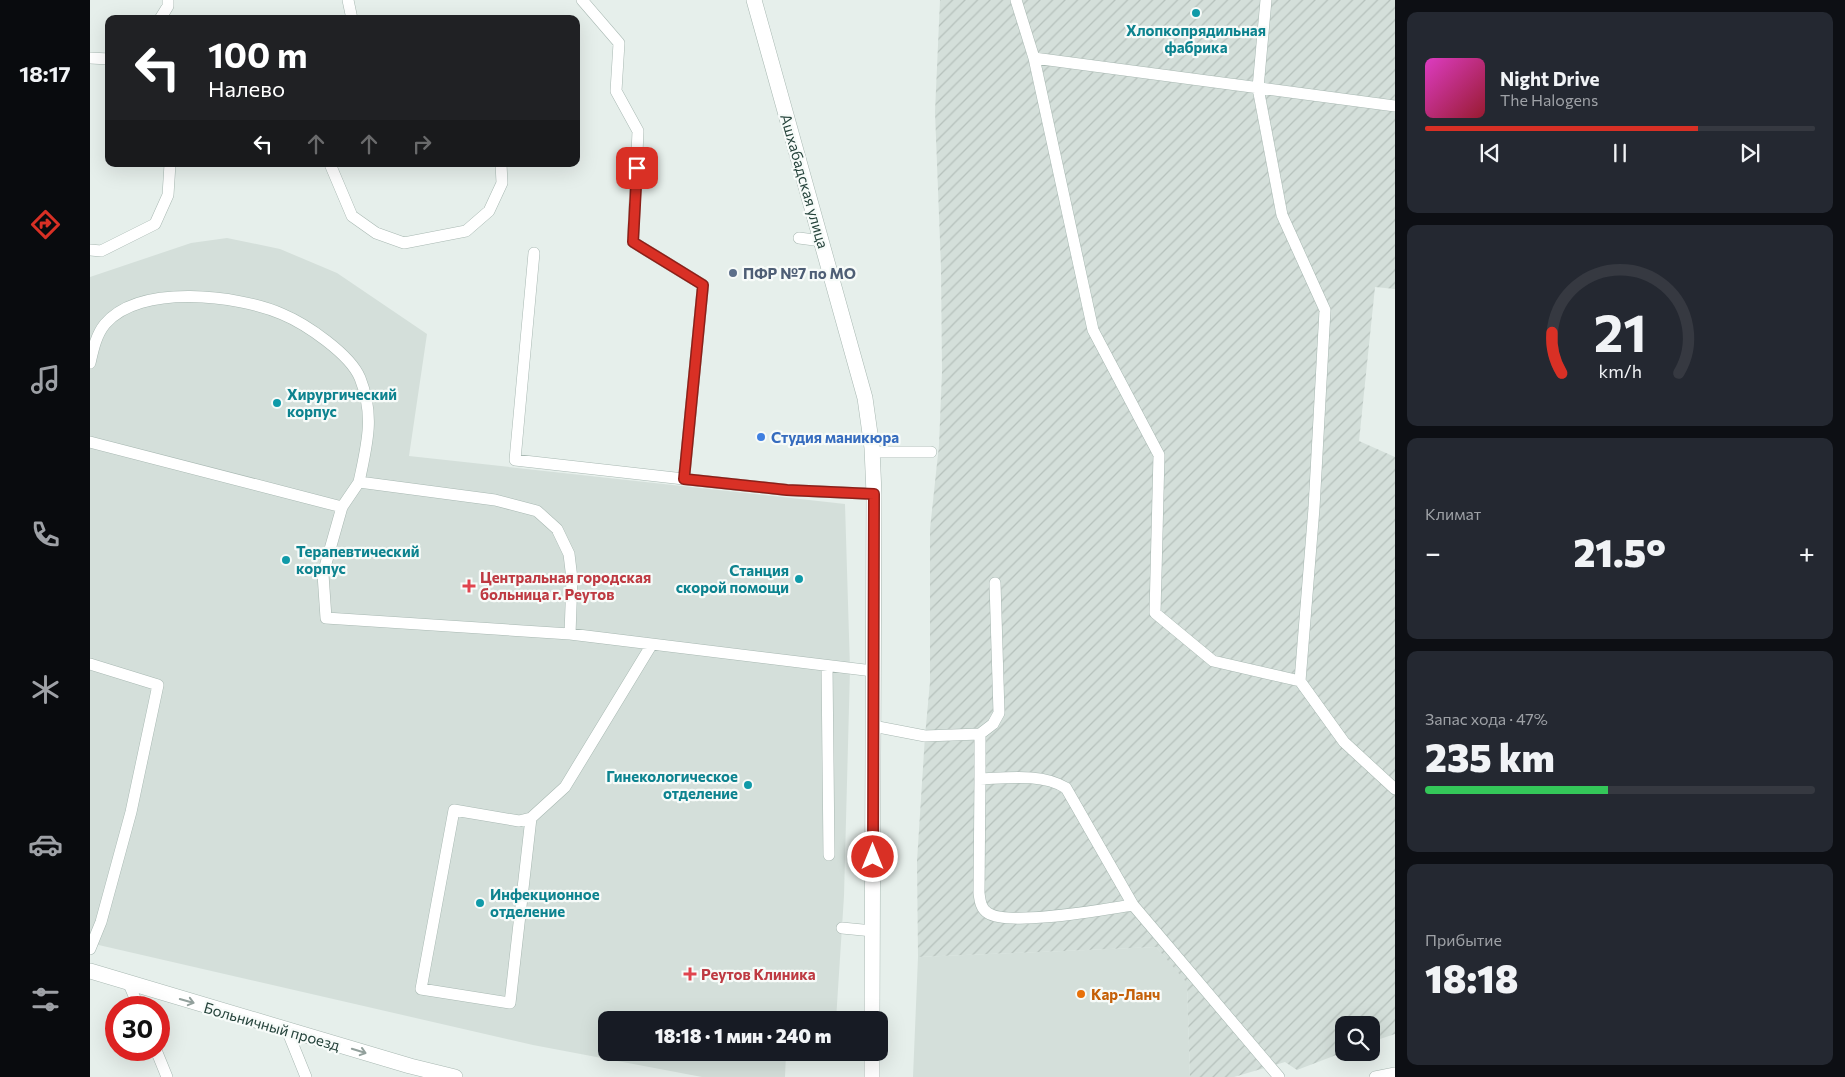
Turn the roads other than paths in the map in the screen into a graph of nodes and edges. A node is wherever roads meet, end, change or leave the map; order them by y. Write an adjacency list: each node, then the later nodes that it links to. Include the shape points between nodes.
1 (168, 0): 7 (lane)
2 (348, 0): 8 (lane)
3 (582, 0): 25 (lane, via 619,42 616,91 638,131 633,242 703,285)
4 (754, 0): 18 (street, Ашхабадская улица)
5 (1016, 0): 10 (lane)
6 (1266, 0): 12 (lane)
7 (162, 15)
8 (351, 15)
9 (90, 58): 11 (lane)
10 (1034, 58): 12 (lane); 35 (lane, via 1093,330 1159,455 1155,613 1213,661)
11 (105, 59)
12 (1258, 88): 13 (lane); 35 (lane, via 1282,215 1325,310)
13 (1395, 106)
14 (170, 167): 19 (lane, via 168,195 155,224 101,251)
15 (331, 167): 16 (lane, via 352,216 376,232 404,243 466,232 488,211 502,183)
16 (501, 167)
17 (800, 238): 18 (lane)
18 (822, 241): 23 (street, Ашхабадская улица, via 864,398)
19 (90, 250)
20 (534, 253): 25 (lane, via 515,460)
21 (90, 363): 26 (lane, via 94,345 105,324 125,308 158,298 191,295 248,304 282,314 339,350 359,376 369,406 368,441)
22 (90, 442): 28 (lane)
23 (872, 452): 24 (lane); 27 (street, Ашхабадская улица)
24 (930, 452)
25 (684, 479): 27 (lane, via 787,490)
26 (359, 482): 28 (lane); 30 (lane, via 495,500 537,511 556,529 569,554 572,579)
27 (874, 494): 34 (street, Ашхабадская улица)
28 (342, 507): 30 (lane, via 323,574 326,618)
29 (995, 583): 37 (lane, via 999,713 993,724)
30 (570, 634): 31 (lane)
31 (652, 644): 33 (lane); 40 (lane, via 565,787)
32 (90, 664): 45 (lane, via 158,685 131,812 101,922)
33 (827, 666): 34 (lane); 41 (lane)
34 (873, 671): 36 (street, Ашхабадская улица)
35 (1300, 681): 39 (lane, via 1344,742)
36 (873, 726): 37 (lane, via 925,736); 44 (street, Ашхабадская улица)
37 (980, 734): 38 (lane)
38 (980, 779): 42 (lane, via 1045,779 1066,788); 42 (lane, via 979,893 980,904 987,913 1001,919 1067,915)
39 (1395, 789)
40 (531, 818): 40 (lane, via 519,821 454,810 420,988 510,1003)
41 (829, 855)
42 (1133, 905): 59 (lane)
43 (842, 928): 44 (lane)
44 (872, 931): 49 (street, Ашхабадская улица)
45 (90, 948)
46 (90, 971): 47 (street, Больничный проезд)
47 (129, 984): 48 (lane); 50 (street, Больничный проезд, one-way to 50)
48 (134, 996)
49 (872, 1011)
50 (287, 1030): 53 (street, Больничный проезд, one-way to 53); 56 (lane)
51 (160, 1061): 55 (lane)
52 (872, 1061): 58 (street)
53 (412, 1072): 57 (street, Больничный проезд)
54 (1395, 1073): 60 (lane)
55 (167, 1077)
56 (306, 1077)
57 (455, 1077)
58 (872, 1077)
59 (1279, 1077)
60 (1375, 1077)

